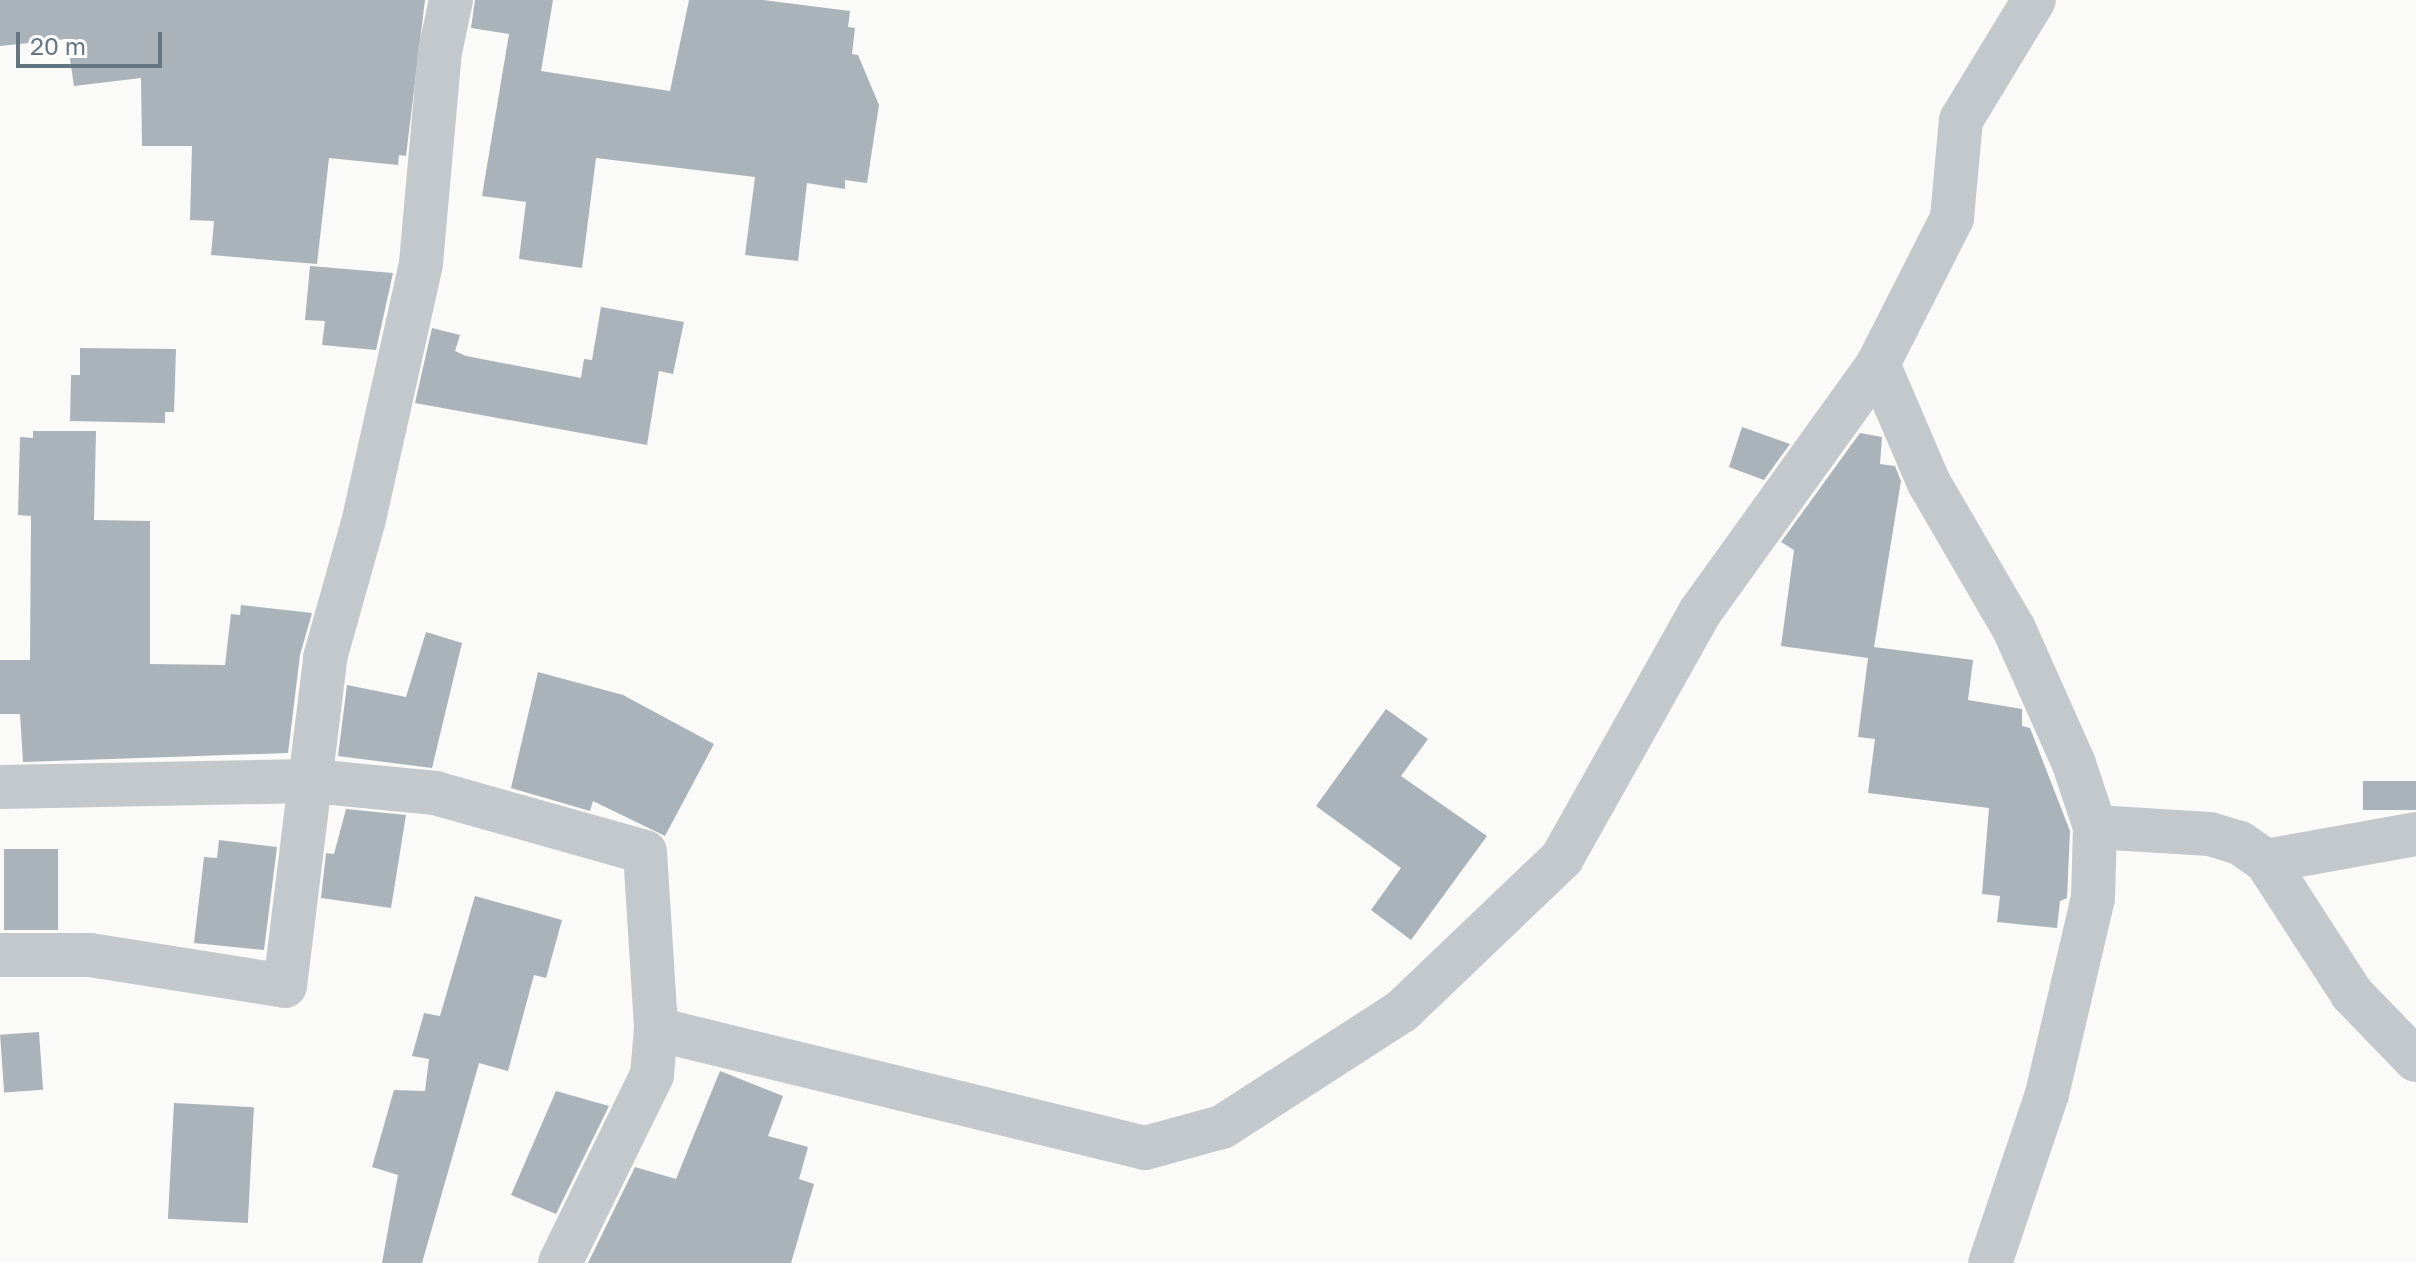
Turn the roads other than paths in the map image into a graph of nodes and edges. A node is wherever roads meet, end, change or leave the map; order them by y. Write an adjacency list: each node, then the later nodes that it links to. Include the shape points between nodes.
1 (451, 0): 4 (street, via 440,52 421,263 364,519 325,658)
2 (2034, 0): 3 (street, via 1961,120 1952,218)
3 (1878, 364): 6 (street, via 1929,483 2014,629 2074,764); 10 (street, via 1700,612 1562,858 1402,1011 1222,1127 1145,1148)
4 (313, 781): 5 (street); 9 (street, via 285,986 90,955); 10 (street, via 435,793 645,852)
5 (0, 787)
6 (2095, 827): 8 (street, via 2210,834 2240,843); 13 (street, via 2093,898 2047,1094)
7 (2416, 834): 8 (street)
8 (2266, 861): 11 (street, via 2352,994)
9 (0, 955)
10 (656, 1029): 12 (street, via 652,1075)
11 (2416, 1060)
12 (560, 1263)
13 (1990, 1263)

